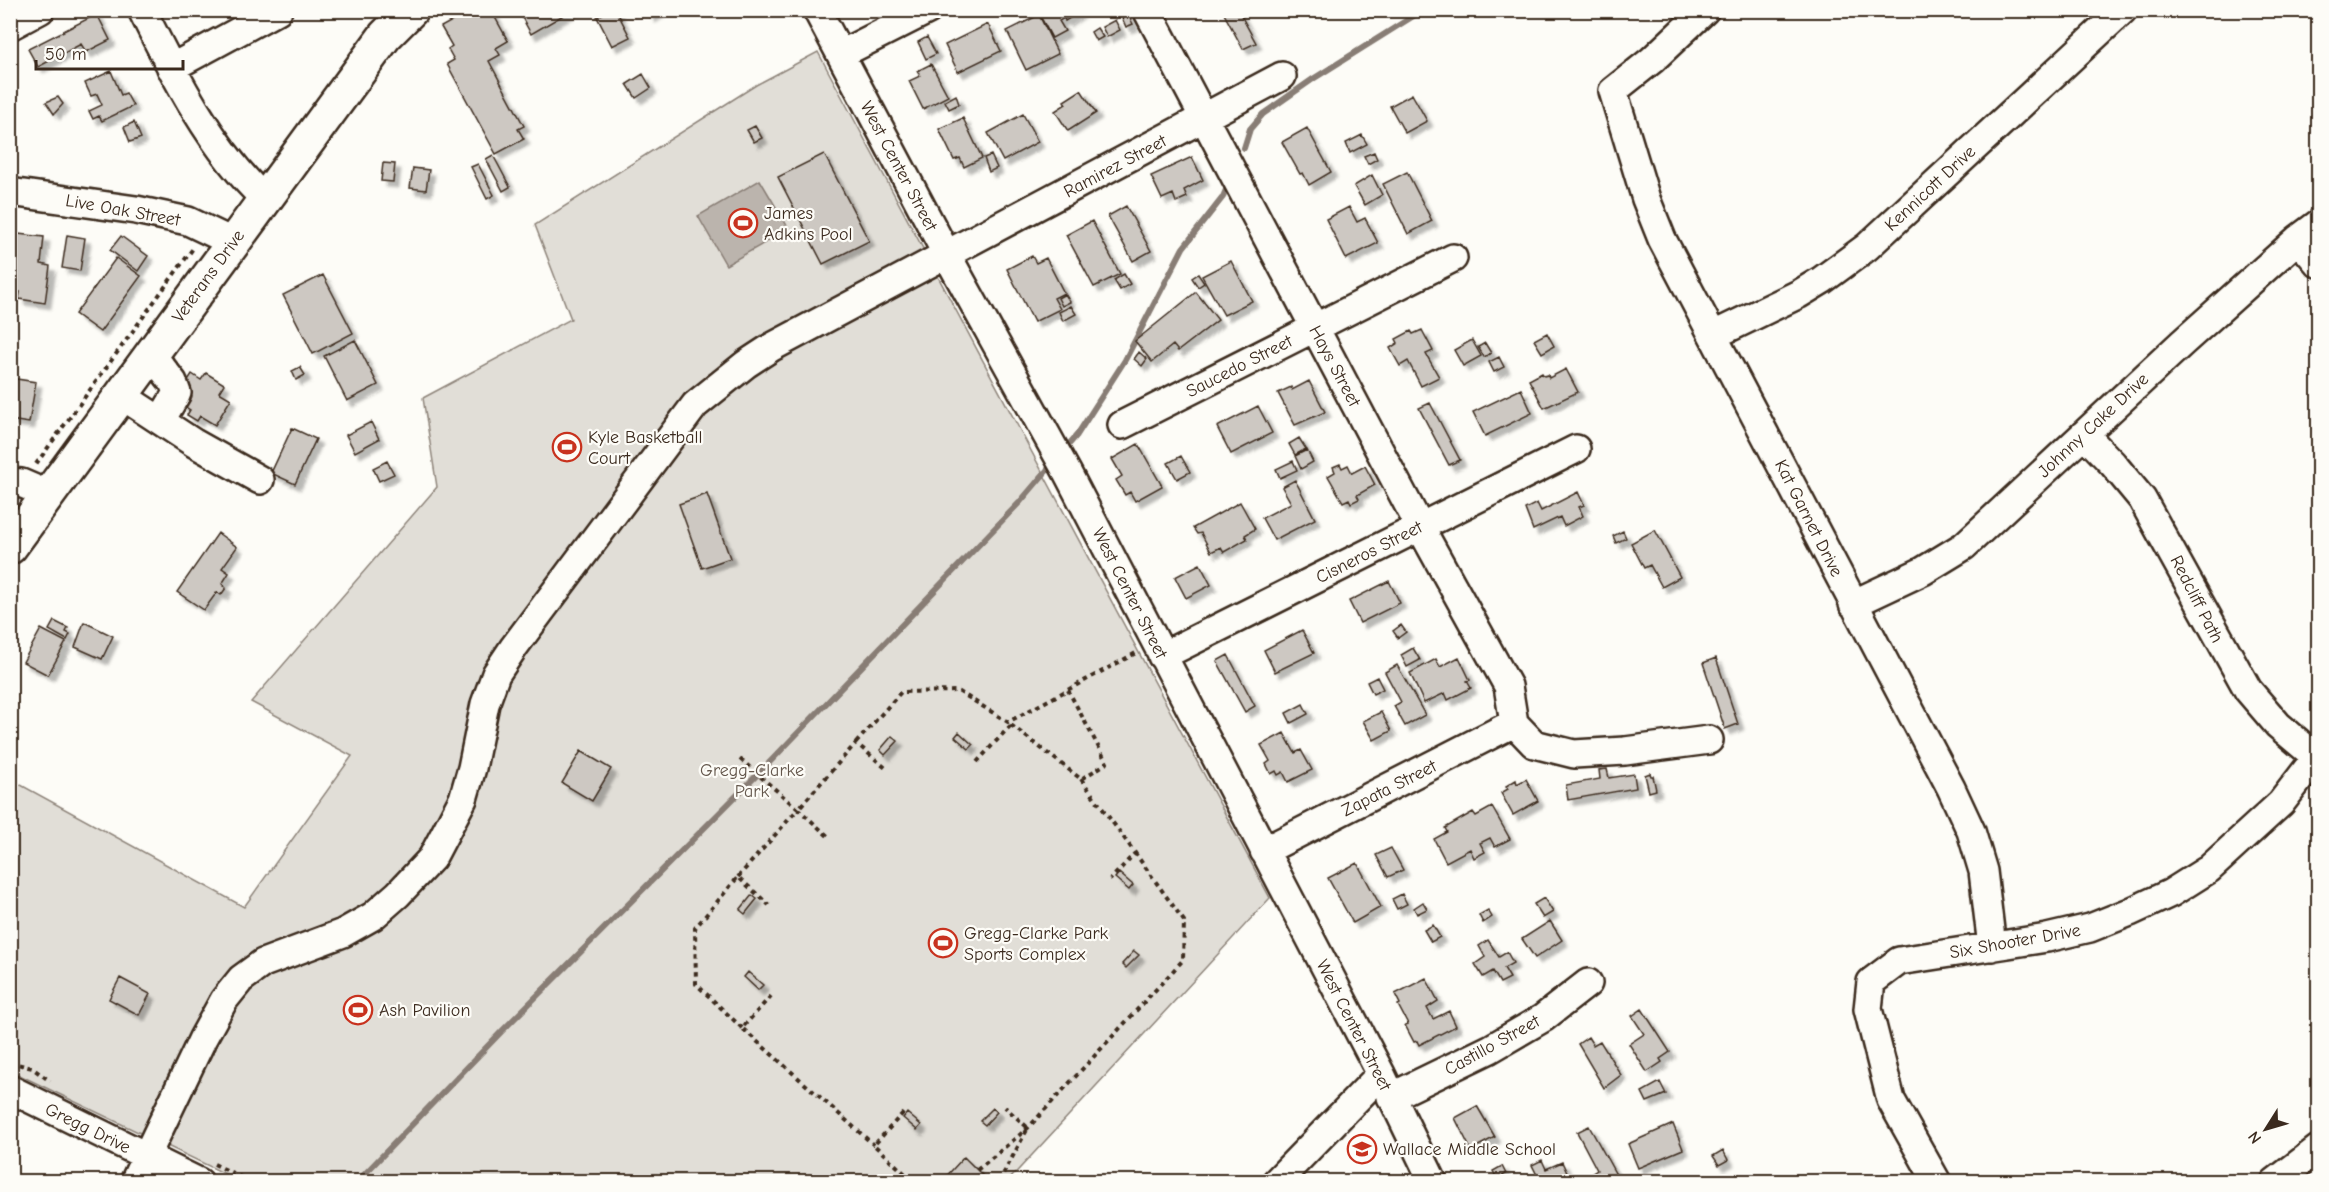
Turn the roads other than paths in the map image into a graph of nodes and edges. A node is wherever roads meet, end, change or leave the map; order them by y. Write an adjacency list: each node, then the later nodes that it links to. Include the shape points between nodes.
1 (40, 10): 10 (street)
2 (142, 10): 12 (street)
3 (278, 10): 12 (street)
4 (411, 10): 16 (main road, Veterans Drive, via 385,36)
5 (817, 10): 11 (street, West Center Street)
6 (928, 10): 11 (street)
7 (1147, 10): 14 (street, Hays Street)
8 (1705, 10): 23 (street, Kat Garnet Drive, via 1613,91 1662,239)
9 (2123, 10): 23 (street, Kennicott Drive, via 1867,247 1799,294)
10 (10, 26)
11 (841, 54): 19 (street, West Center Street)
12 (171, 68): 16 (street, via 230,164)
13 (1282, 76): 14 (street, Ramirez Street)
14 (1204, 119): 19 (street, Ramirez Street); 22 (street, Hays Street)
15 (10, 192): 18 (street, Live Oak Street, via 188,221)
16 (265, 200): 18 (main road, Veterans Drive)
17 (2308, 231): 21 (street); 28 (street, Johnny Cake Drive)
18 (232, 242): 24 (main road, Veterans Drive)
19 (947, 255): 35 (street, West Center Street, via 1067,472); 45 (street, Ramirez Street, via 772,346 695,405 496,674 484,704 463,799 432,858 373,916 343,933 263,963 241,980 224,1000 203,1038)
20 (1453, 258): 22 (street, Saucedo Street)
21 (2319, 263)
22 (1315, 327): 27 (street, Saucedo Street); 32 (street, Hays Street)
23 (1714, 335): 34 (street, Kat Garnet Drive)
24 (151, 354): 25 (main road, Veterans Drive); 26 (street, via 177,393)
25 (121, 395): 26 (street); 31 (main road, Veterans Drive)
26 (161, 420): 30 (street)
27 (1122, 425)
28 (2084, 434): 34 (street, Johnny Cake Drive, via 1964,546 1923,571); 38 (street, Redcliff Path, via 2142,499 2248,690 2278,725)
29 (1576, 449): 32 (street, Cisneros Street)
30 (260, 480)
31 (30, 482): 33 (main road, Veterans Drive)
32 (1420, 527): 35 (street, Cisneros Street); 36 (street, Hays Street, via 1508,686)
33 (10, 547)
34 (1853, 604): 40 (street, Kat Garnet Drive, via 1971,831 1983,871)
35 (1159, 650): 39 (street, West Center Street)
36 (1514, 723): 37 (street, via 1534,744 1574,754); 39 (street, Zapata Street)
37 (1709, 740)
38 (2317, 756): 40 (street, Six Shooter Drive, via 2281,803 2209,869 2171,893 2090,928)
39 (1264, 851): 42 (street, West Center Street)
40 (1992, 947): 50 (street, Six Shooter Drive, via 1899,961 1871,982 1868,1009 1891,1100)
41 (1588, 983): 42 (street, Castillo Street, via 1543,1018 1490,1049)
42 (1386, 1086): 48 (street, Castillo Street); 49 (street, West Center Street)
43 (10, 1089): 45 (street, Gregg Drive)
44 (2319, 1149): 51 (street)
45 (145, 1156): 46 (street, Ramirez Street); 47 (street, Gregg Drive)
46 (134, 1182)
47 (199, 1182)
48 (1276, 1182)
49 (1433, 1182)
50 (1937, 1182)
51 (2275, 1182)

